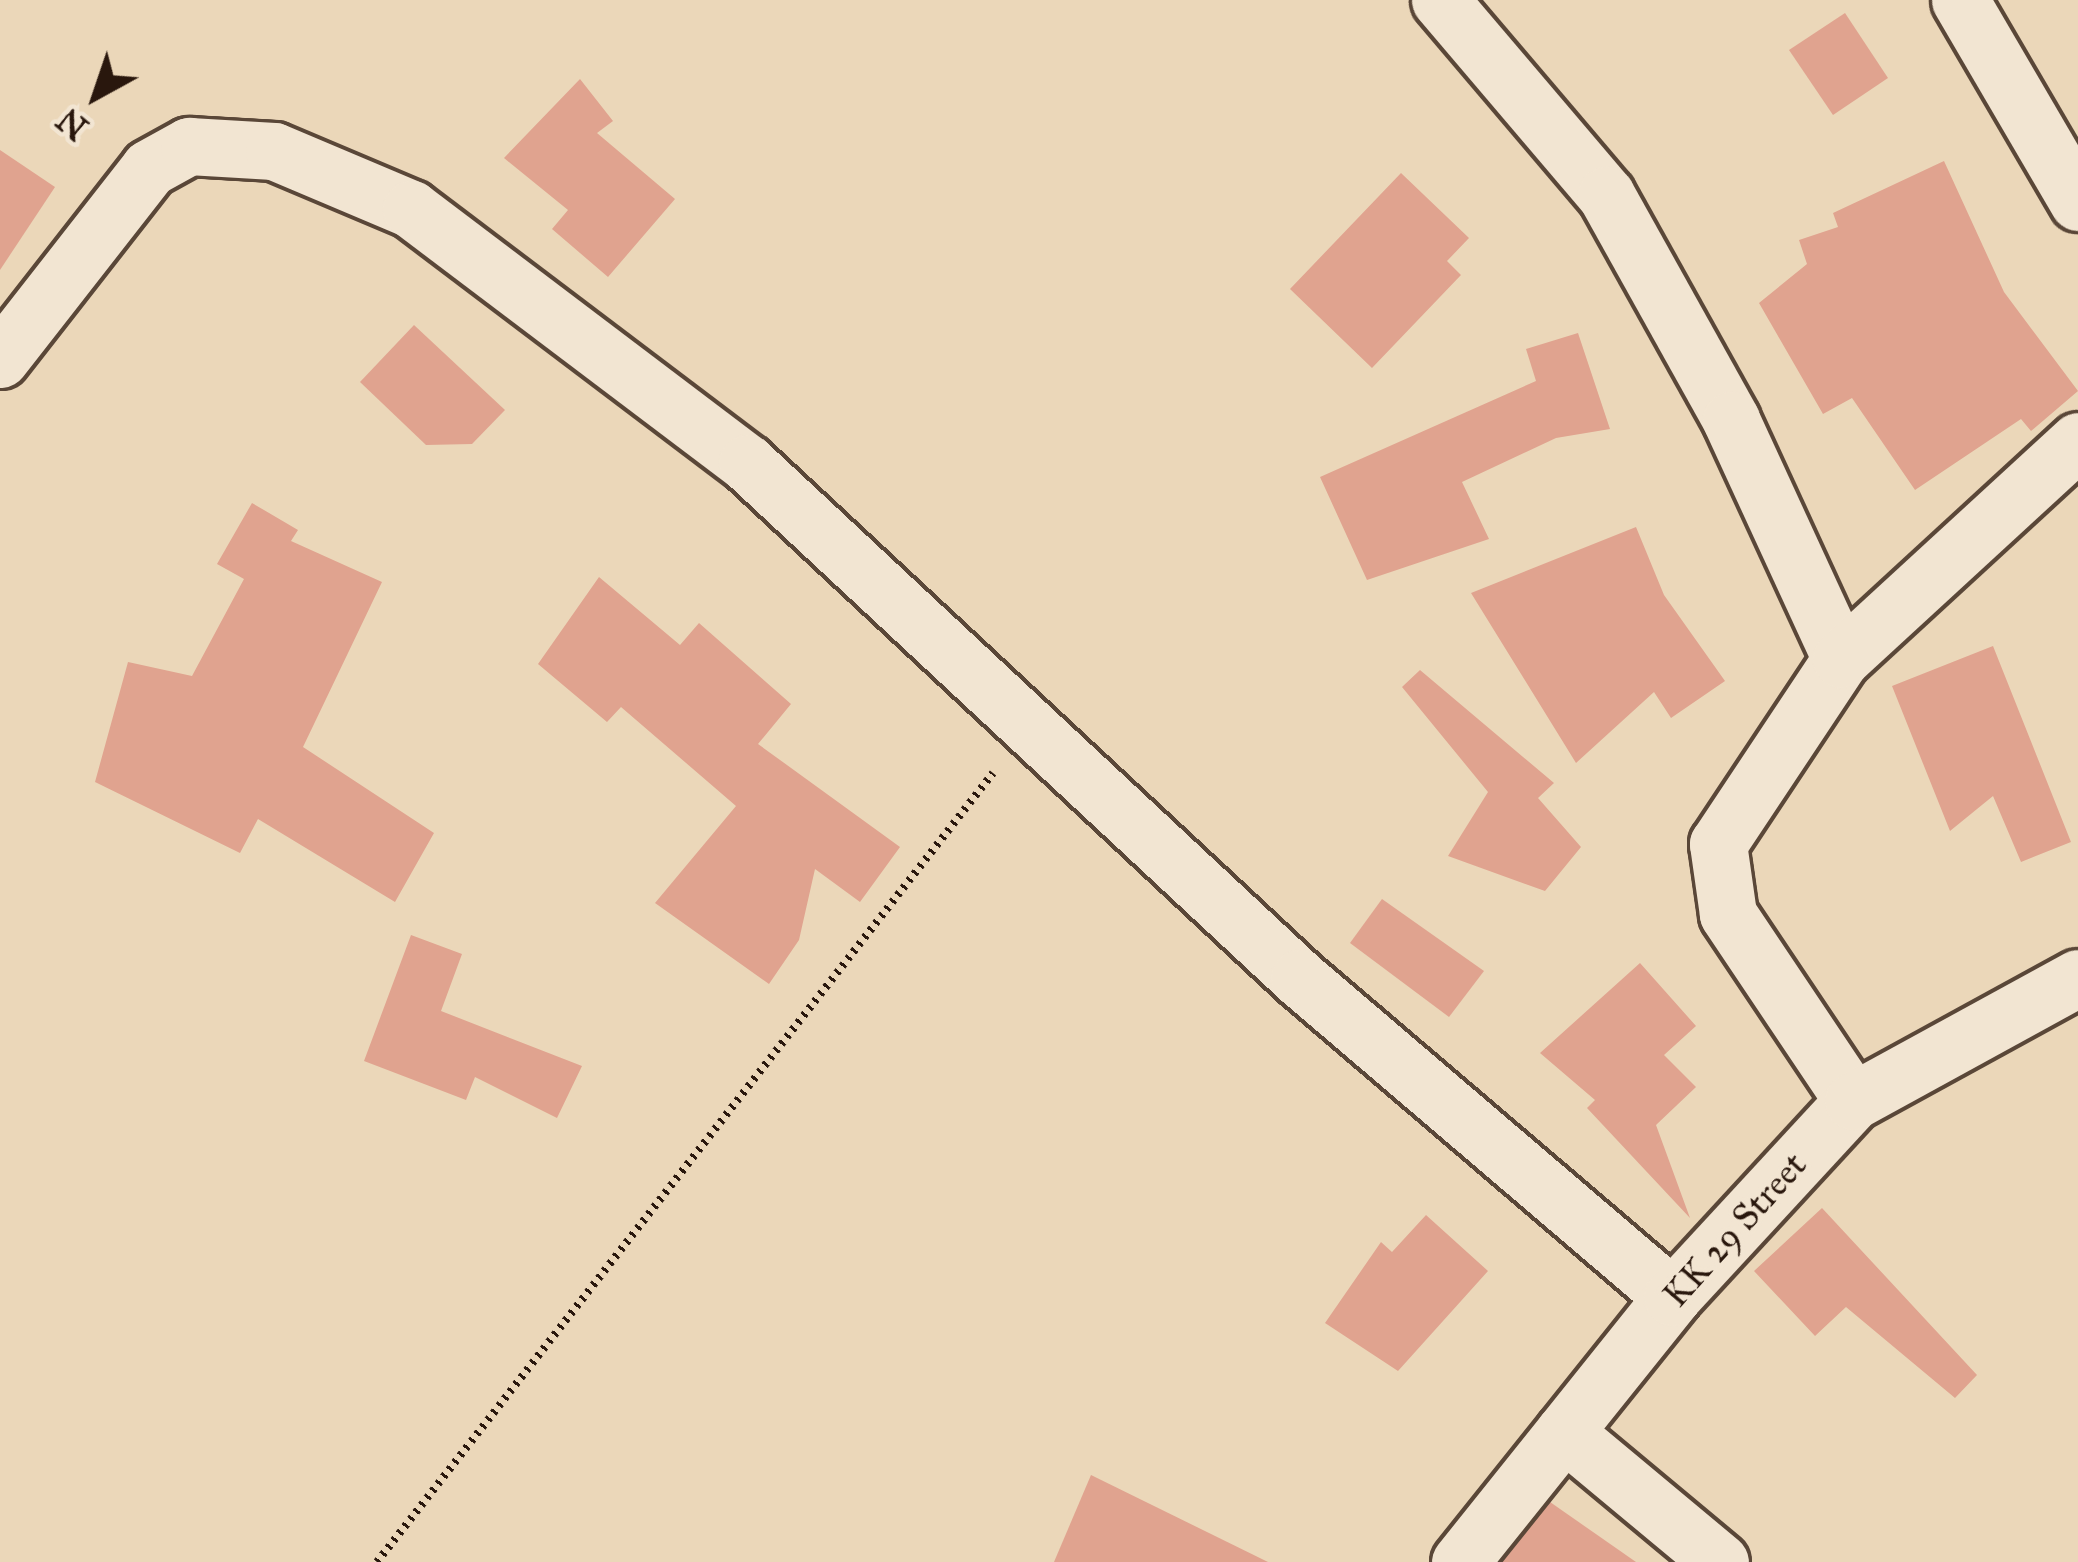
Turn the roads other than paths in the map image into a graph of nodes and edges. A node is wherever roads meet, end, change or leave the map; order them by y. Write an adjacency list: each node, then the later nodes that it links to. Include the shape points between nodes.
1 (1440, 0): 6 (street, via 1606,195 1731,420)
2 (1960, 0): 3 (street)
3 (2078, 202)
4 (0, 358): 9 (street, via 149,168 189,146 274,151 411,209 728,449 1299,978)
5 (2078, 442): 6 (street)
6 (1841, 659): 8 (street, via 1718,844 1728,914)
7 (2078, 978): 8 (street, KK 29 Street)
8 (1852, 1101): 9 (street, KK 29 Street)
9 (1672, 1297): 10 (street, KK 29 Street)
10 (1564, 1432): 11 (street, KK 29 Street); 12 (street)
11 (1460, 1562)
12 (1720, 1562)

